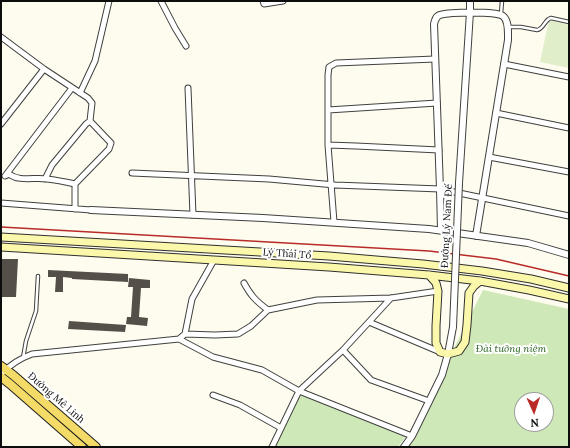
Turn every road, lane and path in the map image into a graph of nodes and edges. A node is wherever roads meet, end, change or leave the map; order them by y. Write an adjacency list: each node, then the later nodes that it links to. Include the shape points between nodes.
1 (109, 1): 19 (street, via 96,61)
2 (162, 1): 12 (street)
3 (263, 1): 4 (street, via 264,4)
4 (283, 1)
5 (470, 1): 7 (street, Đường Lý Nam Đế)
6 (502, 1): 8 (lane)
7 (470, 12): 8 (street); 13 (street, via 440,15 435,19); 68 (street, Đường Lý Nam Đế, bridge, via 453,327)
8 (502, 16): 10 (street)
9 (569, 22): 10 (lane, via 551,18 539,30)
10 (508, 27): 14 (street)
11 (1, 37): 15 (street)
12 (186, 46)
13 (435, 59): 20 (street); 21 (street, via 336,63 329,67)
14 (504, 64): 16 (street); 22 (street)
15 (44, 69): 17 (street); 24 (street)
16 (569, 77)
17 (72, 88): 19 (street); 31 (street)
18 (188, 88): 32 (street)
19 (80, 93): 23 (street, via 92,103)
20 (437, 103): 21 (street); 27 (street)
21 (328, 110): 26 (street)
22 (496, 113): 25 (street); 28 (street)
23 (90, 121): 33 (street, via 52,165); 34 (street, via 111,143 109,149)
24 (1, 124)
25 (569, 128)
26 (328, 145): 27 (street); 35 (street)
27 (439, 150): 36 (street)
28 (489, 157): 29 (street); 37 (street)
29 (569, 172)
30 (132, 173): 32 (street)
31 (3, 176): 33 (street, via 9,174 20,178)
32 (191, 176): 35 (street, via 269,179); 41 (street)
33 (45, 179): 34 (street)
34 (76, 184): 39 (street)
35 (331, 185): 36 (street); 43 (street)
36 (440, 190): 37 (street); 44 (street)
37 (482, 198): 42 (street); 46 (street)
38 (1, 203): 39 (street)
39 (75, 209): 40 (street)
40 (91, 210): 41 (street)
41 (193, 215): 43 (street)
42 (569, 216)
43 (334, 222): 44 (street)
44 (441, 230): 46 (street)
45 (1, 236): 50 (main road, Lý Thái Tổ)
46 (476, 236): 48 (street, via 528,243)
47 (1, 247): 49 (main road, Lý Thái Tổ)
48 (569, 255)
49 (214, 260): 51 (main road, Lý Thái Tổ); 64 (street, via 192,299)
50 (398, 262): 51 (main road); 54 (main road, Lý Thái Tổ)
51 (397, 273): 52 (main road, Lý Thái Tổ)
52 (428, 275): 55 (main road, Lý Thái Tổ); 59 (main road, via 436,282)
53 (38, 276): 69 (lane, via 36,311)
54 (517, 277): 57 (main road); 58 (main road, Lý Thái Tổ)
55 (480, 281): 57 (main road, Lý Thái Tổ); 68 (main road, via 469,293 465,342 459,351)
56 (244, 283): 62 (street, via 248,292)
57 (515, 287): 61 (main road, Lý Thái Tổ)
58 (569, 288)
59 (438, 291): 60 (street); 67 (main road, via 436,343)
60 (391, 298): 62 (street, via 317,300); 63 (street)
61 (569, 299)
62 (268, 310): 64 (street, via 238,334)
63 (369, 322): 66 (street); 67 (street)
64 (185, 334): 65 (street)
65 (179, 338): 69 (street, via 32,354); 72 (street, via 213,357 262,370)
66 (343, 350): 72 (street); 74 (street, via 371,380)
67 (440, 352): 68 (main road)
68 (448, 354): 74 (street, Đường Lý Nam Đế)
69 (23, 359): 70 (street)
70 (3, 370): 79 (main road, Đường Mê Linh, via 25,384)
71 (1, 378): 78 (main road, Đường Mê Linh)
72 (299, 391): 75 (street); 76 (street)
73 (213, 395): 75 (street, via 240,405)
74 (430, 401): 76 (street, Đường Lý Nam Đế)
75 (281, 428): 80 (street)
76 (412, 436): 77 (street, Đường Lý Nam Đế)
77 (406, 445)
78 (82, 447)
79 (96, 447)
80 (272, 447)

